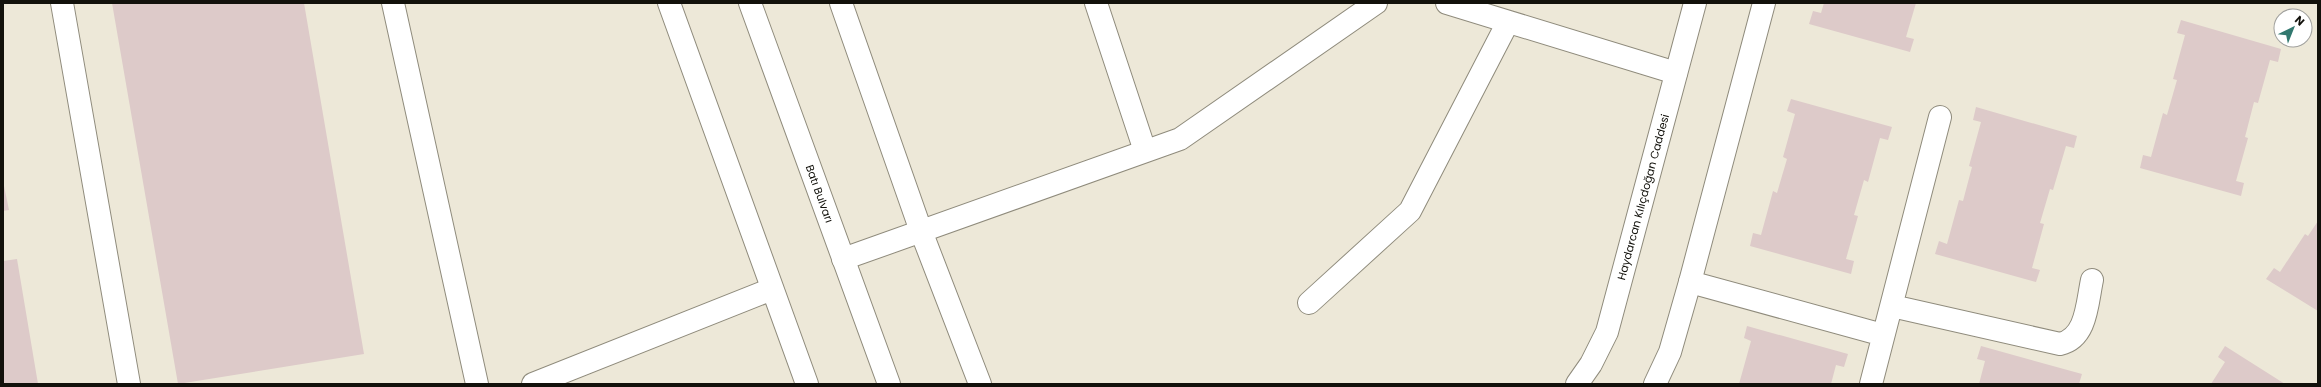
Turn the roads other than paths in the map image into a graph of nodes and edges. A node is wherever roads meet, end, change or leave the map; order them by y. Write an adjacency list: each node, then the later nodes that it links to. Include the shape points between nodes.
1 (62, 3): 23 (street)
2 (393, 3): 24 (street)
3 (669, 3): 19 (street)
4 (750, 3): 16 (street, Batı Bulvarı)
5 (841, 3): 15 (street)
6 (1096, 3): 14 (street)
7 (1376, 3): 14 (street, via 1180,139)
8 (1447, 3): 11 (street)
9 (1695, 3): 12 (street, Haydarcan Kılıçdoğan Caddesi)
10 (1764, 3): 18 (street)
11 (1508, 22): 12 (street); 20 (street, via 1410,211)
12 (1676, 73): 29 (street, Haydarcan Kılıçdoğan Caddesi, via 1607,332 1591,364)
13 (1940, 117): 21 (street)
14 (1145, 151): 15 (street)
15 (921, 231): 16 (street); 28 (street)
16 (843, 259): 27 (street, Batı Bulvarı)
17 (2092, 280): 21 (street, via 2077,336 2070,342 2060,344)
18 (1690, 282): 22 (street); 30 (street, via 1670,352)
19 (772, 289): 25 (street); 26 (street)
20 (1309, 303)
21 (1892, 306): 22 (street)
22 (1884, 336): 31 (street)
23 (129, 384)
24 (477, 384)
25 (533, 384)
26 (807, 384)
27 (889, 384)
28 (980, 384)
29 (1577, 384)
30 (1655, 384)
31 (1871, 384)

